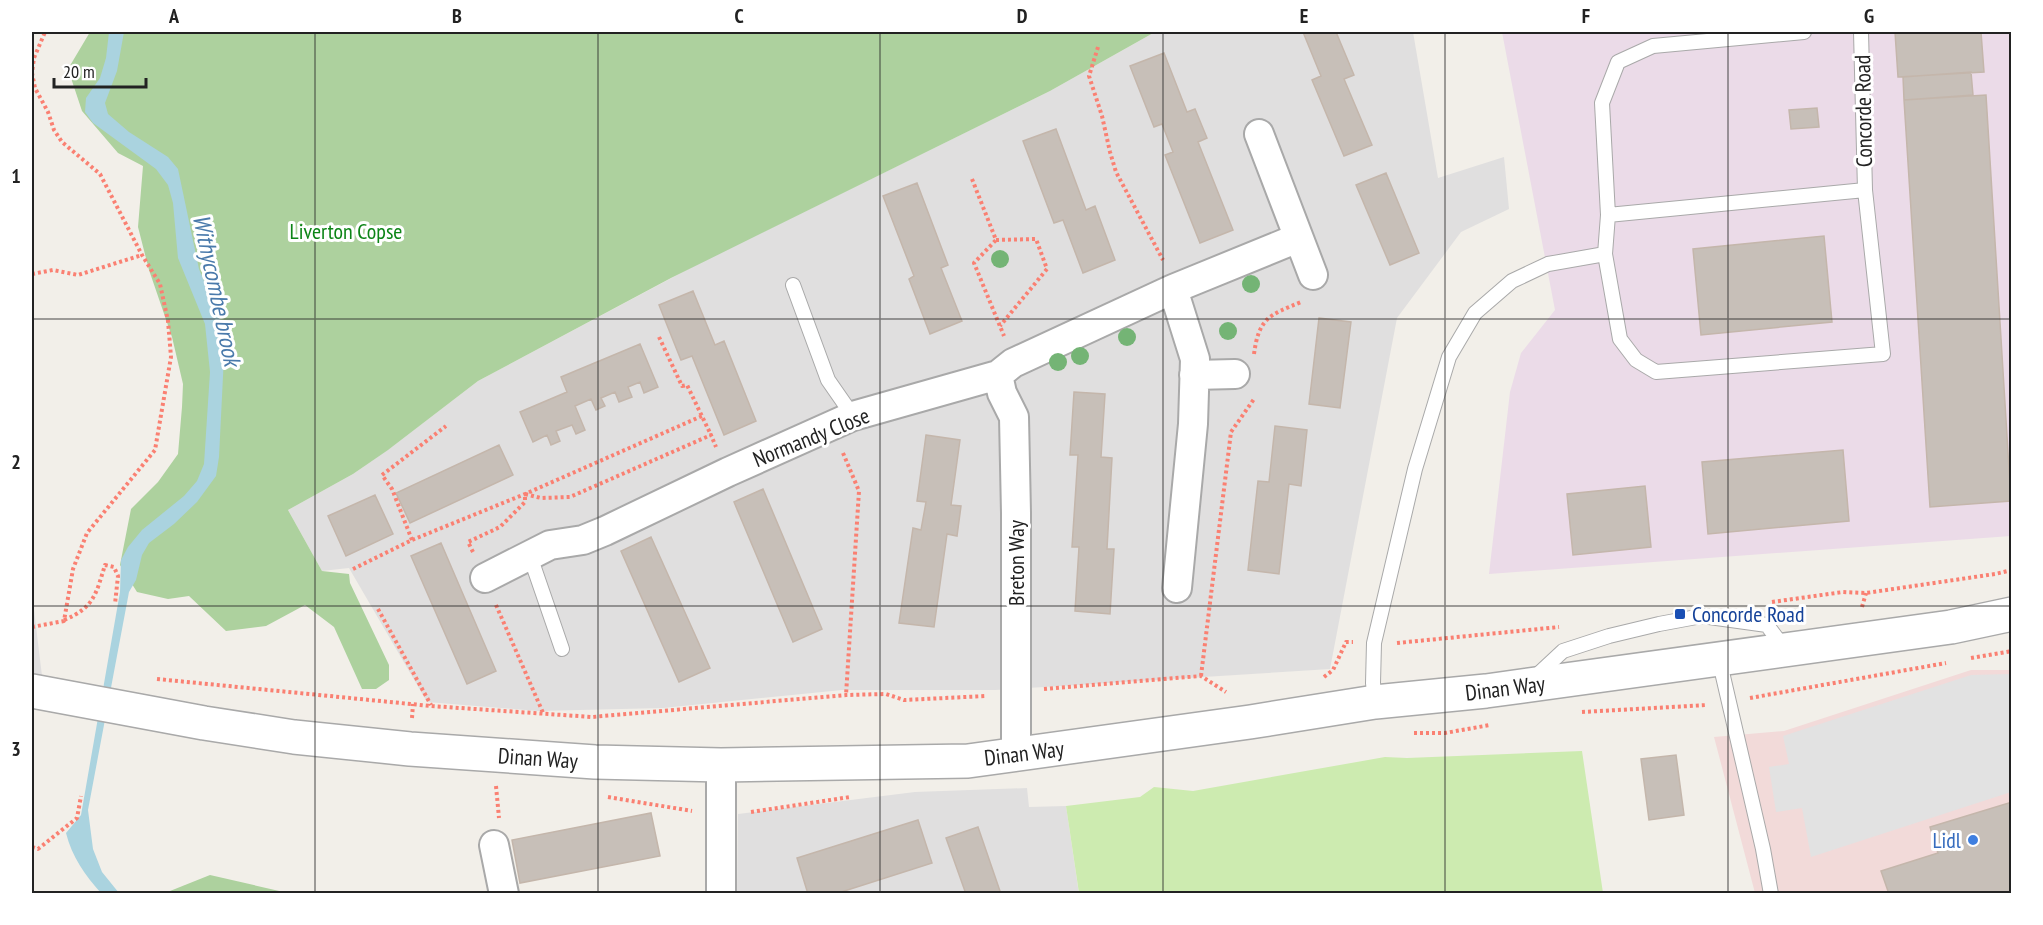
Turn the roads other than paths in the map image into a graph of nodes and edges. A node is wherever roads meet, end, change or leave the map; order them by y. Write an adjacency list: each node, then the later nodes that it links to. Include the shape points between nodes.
1 (1804, 32): 5 (lane, Concorde Road, via 1653,46 1618,62 1602,104)
2 (1861, 32): 4 (lane, Concorde Road)
3 (1259, 134): 6 (street)
4 (1865, 190): 5 (lane, Concorde Road); 7 (lane, Concorde Road, via 1883,354 1656,372 1636,360 1620,339)
5 (1608, 215): 7 (lane, Concorde Road)
6 (1298, 238): 9 (street, Normandy Close); 10 (street)
7 (1605, 254): 24 (lane, via 1548,264 1512,280 1475,313 1449,357 1415,469 1374,642)
8 (793, 285): 14 (lane)
9 (1175, 288): 11 (street, Normandy Close); 13 (street, via 1195,359)
10 (1306, 290)
11 (1006, 369): 14 (street, Normandy Close); 25 (street, Breton Way, via 1002,393 1014,417)
12 (1235, 374): 13 (street)
13 (1194, 375): 17 (street)
14 (842, 422): 15 (street, Normandy Close, via 605,531 583,540 550,545)
15 (530, 556): 16 (street, Normandy Close); 19 (lane)
16 (484, 578)
17 (1177, 588)
18 (2012, 614): 20 (street, Dinan Way, via 1951,627)
19 (562, 649)
20 (1785, 650): 21 (street, Dinan Way); 22 (lane, via 1767,625 1702,616 1609,636 1563,651)
21 (1719, 659): 22 (street, Dinan Way); 30 (lane)
22 (1525, 686): 24 (street, Dinan Way)
23 (32, 691): 26 (street, Dinan Way, via 294,737 595,762)
24 (1375, 702): 25 (street, Dinan Way)
25 (1016, 754): 26 (street, Dinan Way, via 968,761)
26 (721, 765): 29 (street)
27 (494, 845): 28 (street)
28 (504, 894)
29 (721, 894)
30 (1772, 894)

